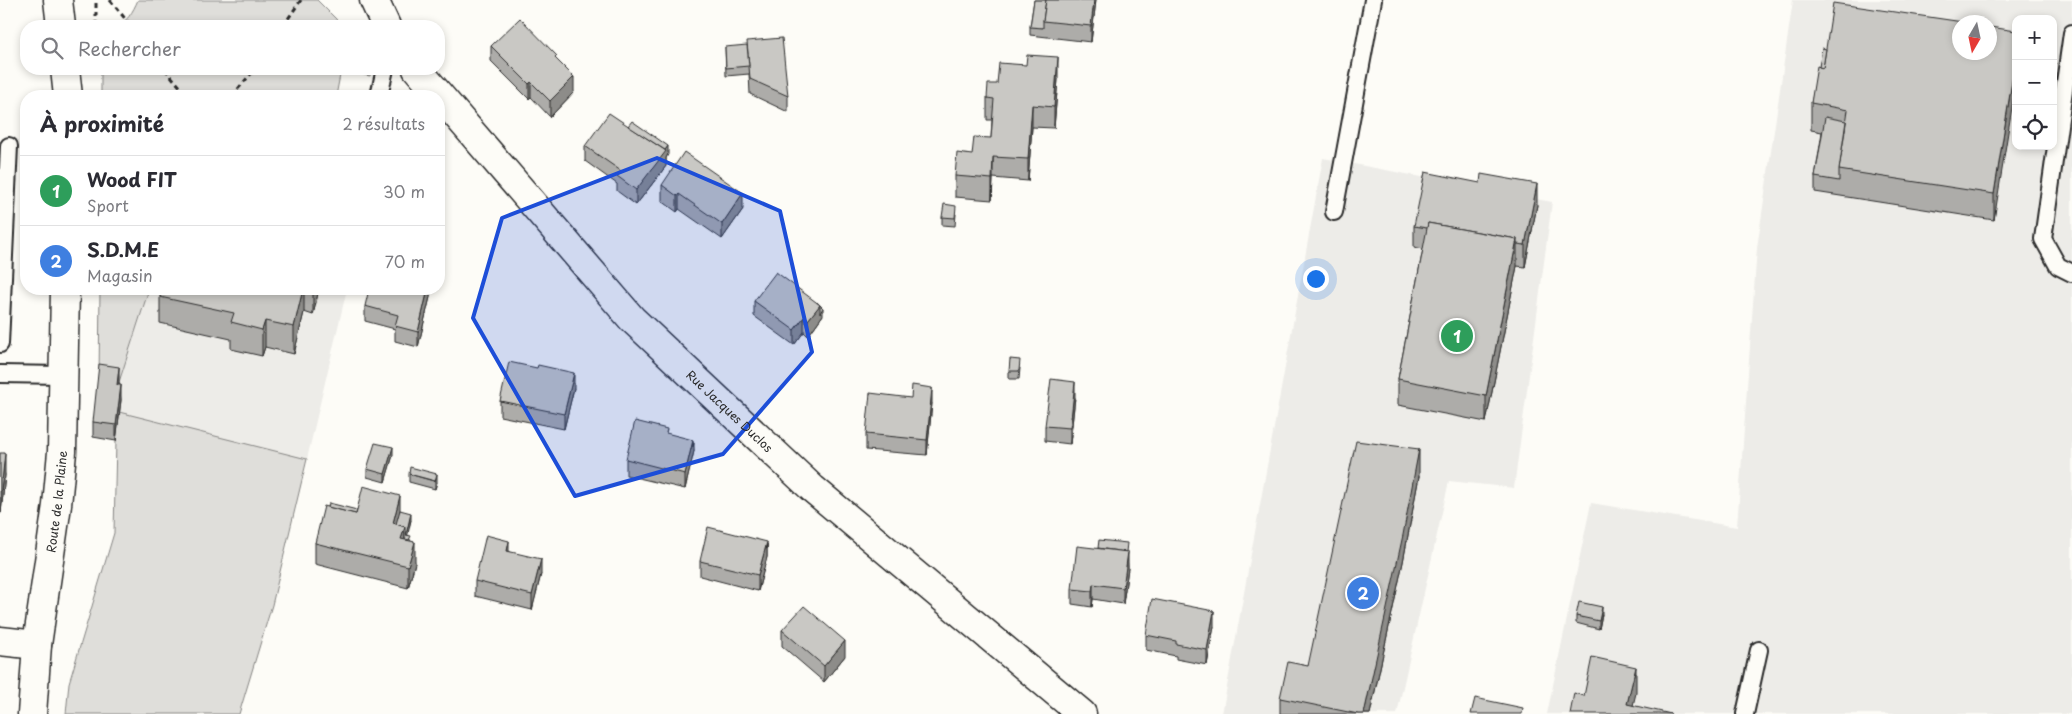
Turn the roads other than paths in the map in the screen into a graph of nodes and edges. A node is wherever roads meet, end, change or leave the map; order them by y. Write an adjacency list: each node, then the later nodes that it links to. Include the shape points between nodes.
1 (58, 0): 4 (street)
2 (374, 0): 5 (street)
3 (1373, 0): 15 (lane)
4 (60, 20)
5 (383, 20)
6 (2072, 33): 16 (lane, via 2042,239 2058,266)
7 (66, 75): 10 (street)
8 (384, 75): 11 (lane)
9 (422, 75): 12 (street, Rue Jacques Duclos)
10 (68, 90)
11 (380, 90)
12 (435, 90)
13 (445, 101): 25 (street, Rue Jacques Duclos, via 632,319 813,489)
14 (10, 146): 18 (lane)
15 (1334, 212)
16 (2072, 273)
17 (65, 295): 20 (street, Route de la Plaine)
18 (0, 344)
19 (0, 374): 20 (lane)
20 (64, 375): 22 (street, Route de la Plaine, via 57,505)
21 (0, 641): 22 (street)
22 (37, 645): 24 (street, Route de la Plaine)
23 (1759, 650): 26 (lane)
24 (32, 714)
25 (1082, 714)
26 (1744, 714)

